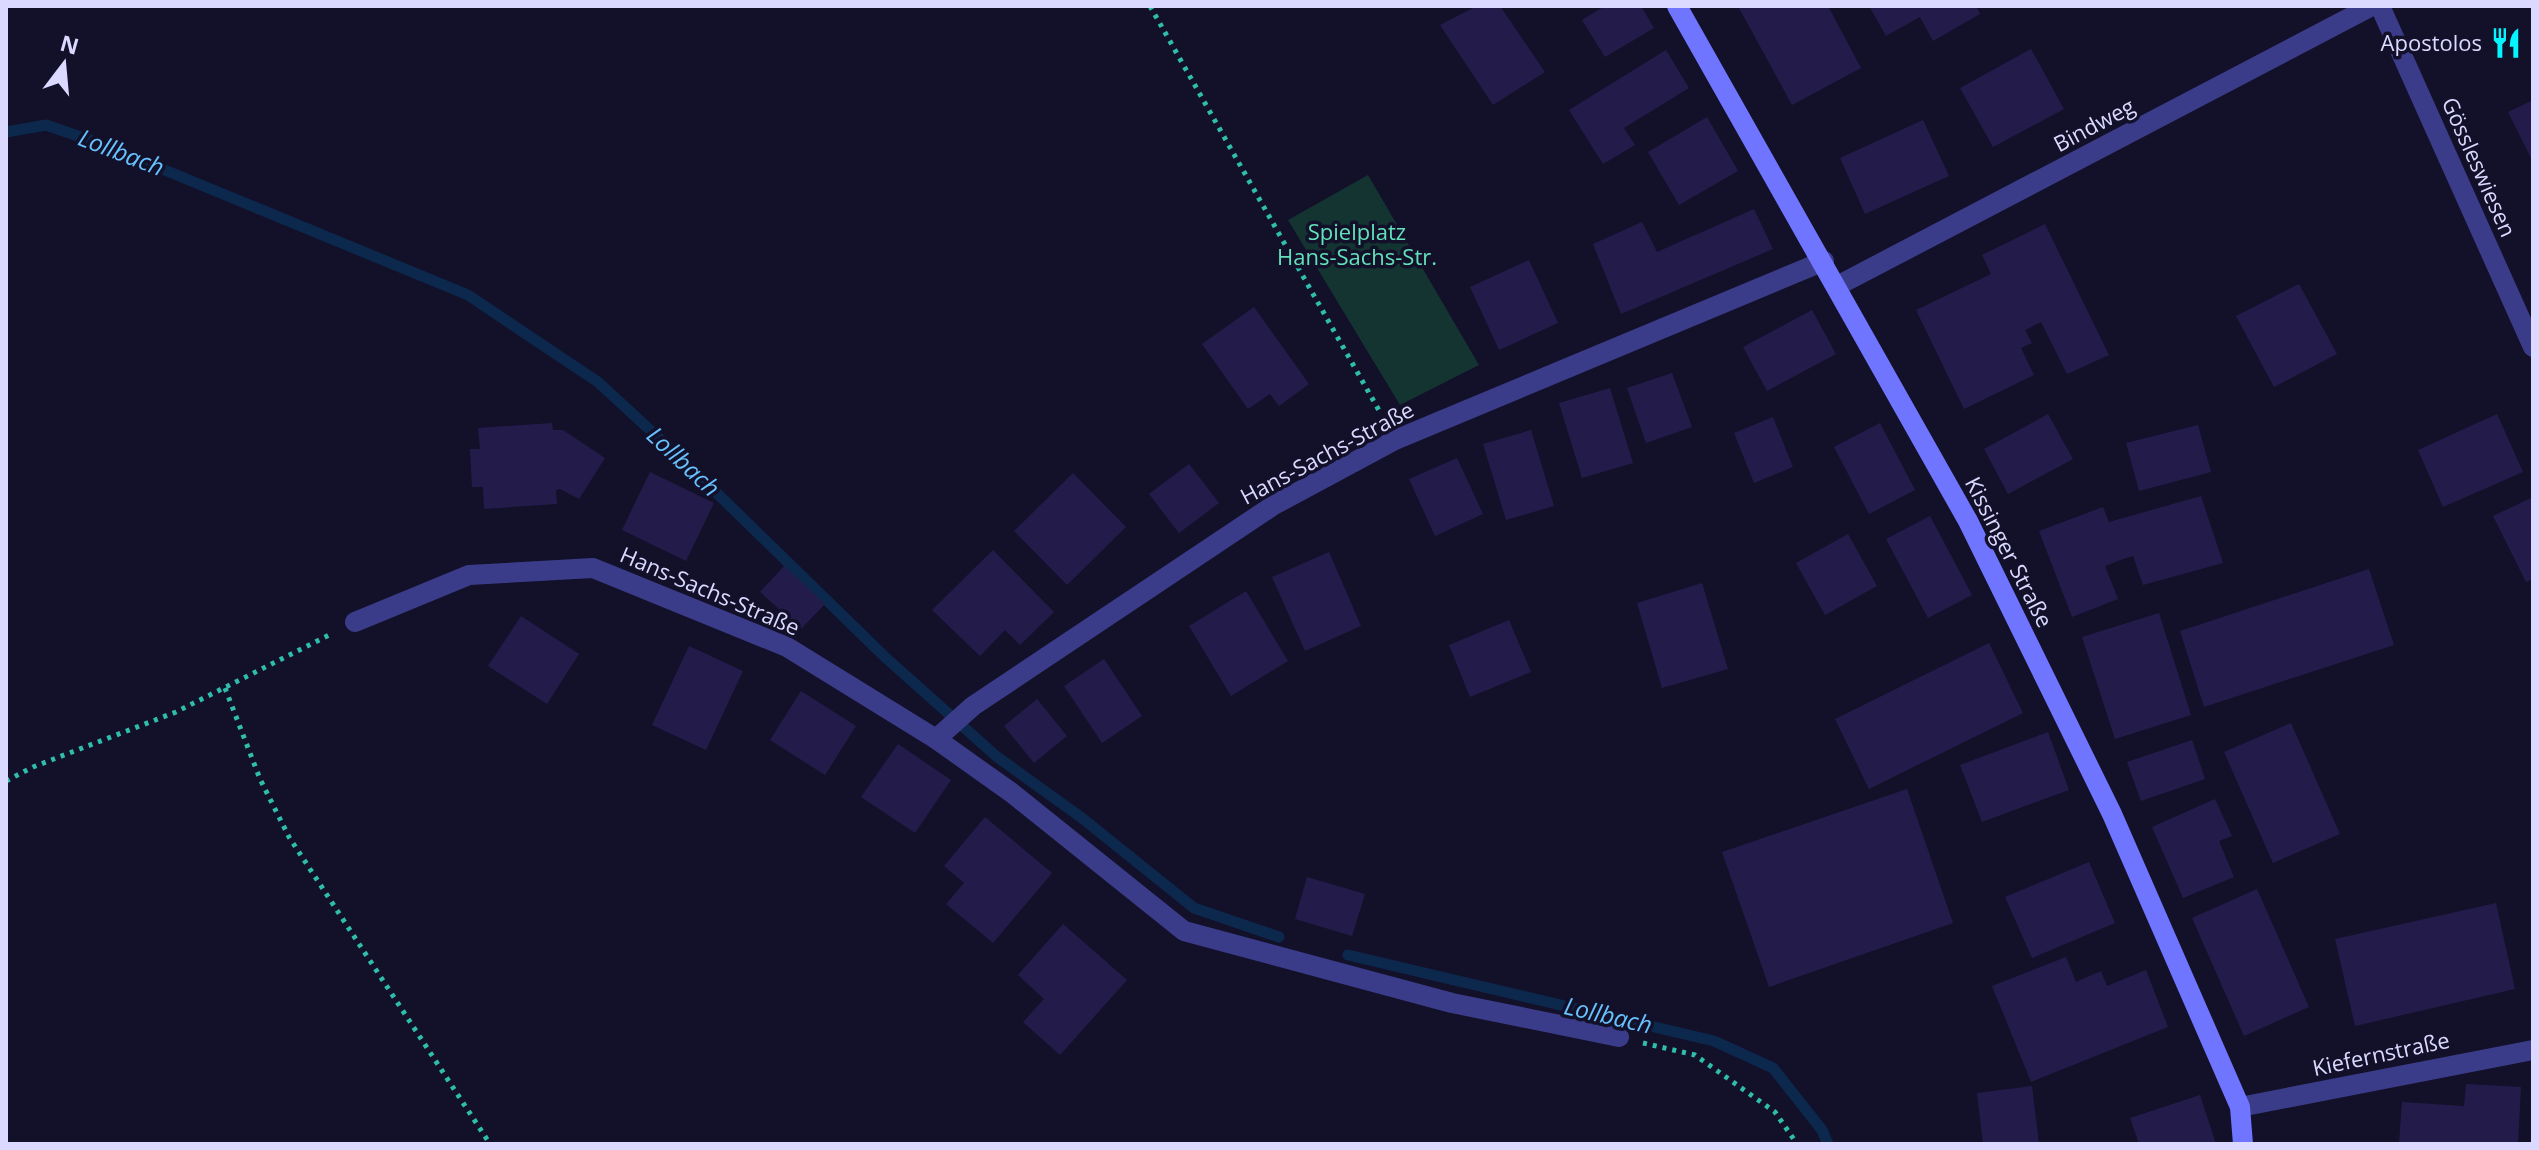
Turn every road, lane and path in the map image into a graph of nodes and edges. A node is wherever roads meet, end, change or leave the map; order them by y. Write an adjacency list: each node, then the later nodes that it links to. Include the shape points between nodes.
1 (1150, 6): 8 (path)
2 (1677, 6): 5 (street, Kissinger Straße)
3 (2372, 6): 6 (street, Bindweg)
4 (2380, 6): 7 (street, Gössleswiesen)
5 (1824, 261): 6 (street, Kissinger Straße); 8 (street, Hans-Sachs-Straße)
6 (1837, 286): 15 (street, Kissinger Straße, via 1968,521 2112,814)
7 (2533, 347)
8 (1395, 440): 11 (street, Hans-Sachs-Straße, via 1274,505 973,706)
9 (355, 622): 10 (path); 11 (street, Hans-Sachs-Straße, via 469,575 593,568 787,647)
10 (225, 688): 12 (path); 16 (path, via 289,837)
11 (942, 733): 13 (street, Hans-Sachs-Straße, via 1184,931 1452,1003)
12 (6, 781)
13 (1619, 1037): 17 (path, via 1695,1055 1775,1112)
14 (2533, 1050): 15 (street, Kiefernstraße)
15 (2240, 1107): 18 (street, Kissinger Straße)
16 (490, 1144)
17 (1797, 1144)
18 (2243, 1144)

